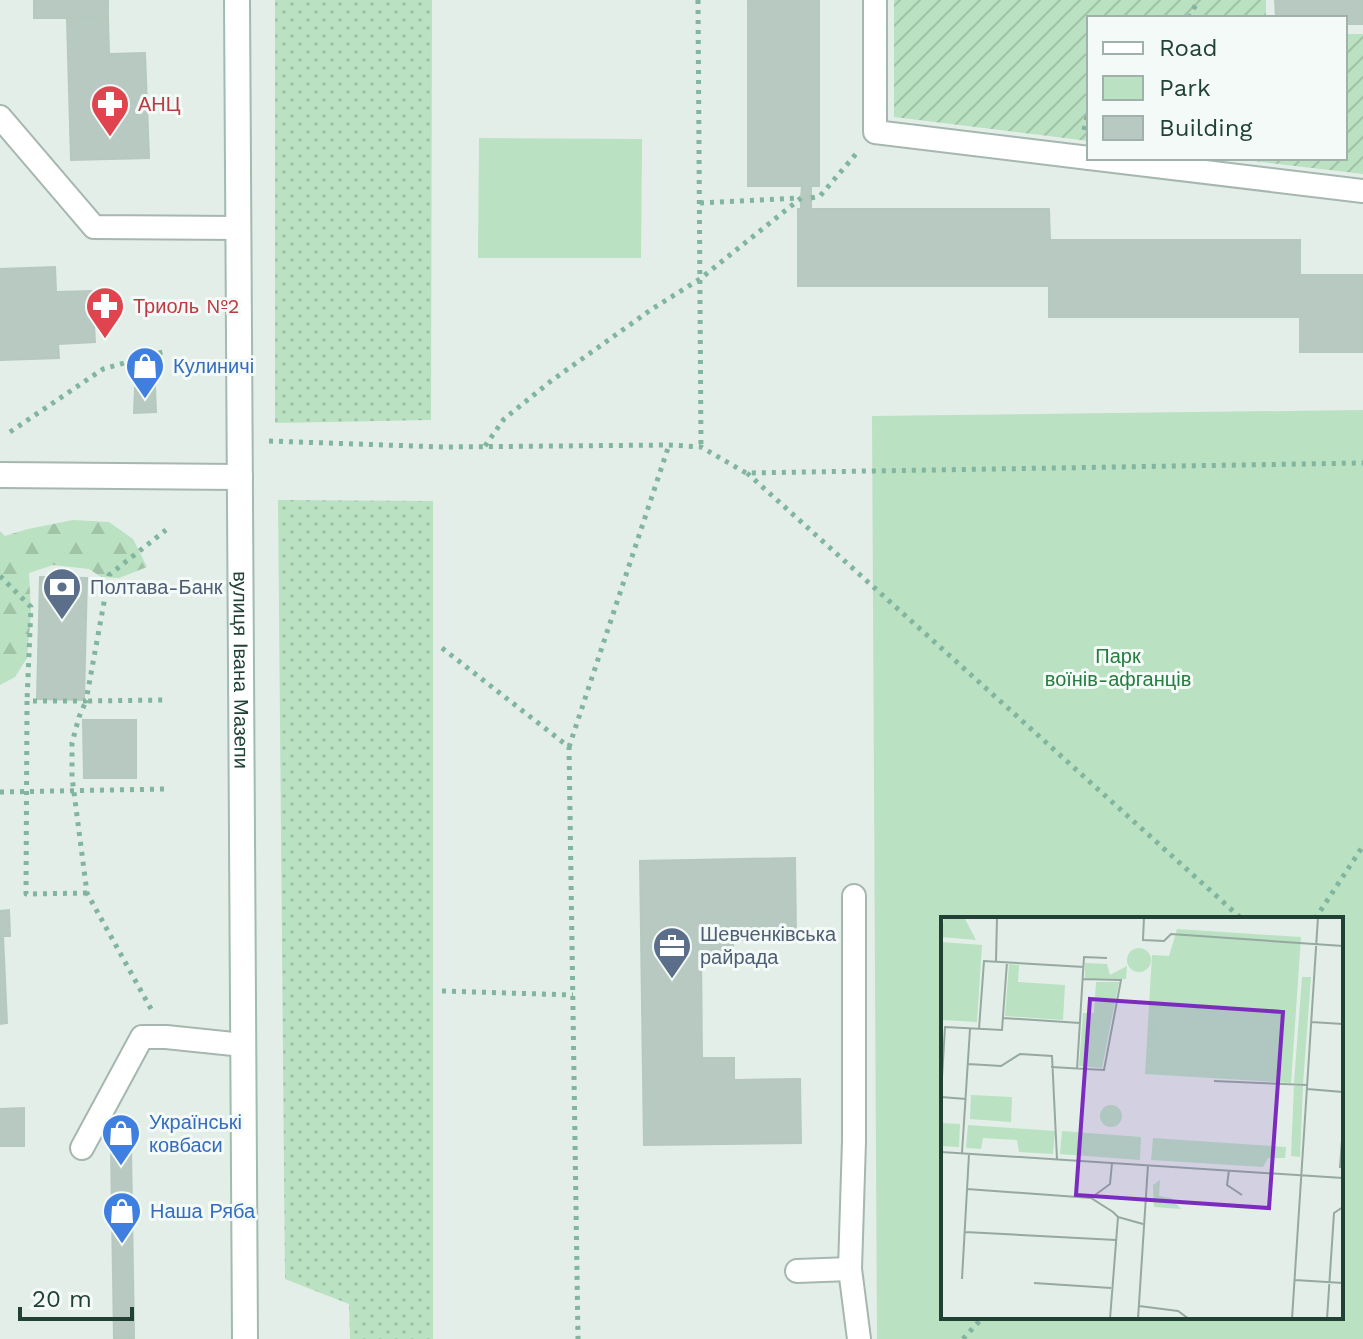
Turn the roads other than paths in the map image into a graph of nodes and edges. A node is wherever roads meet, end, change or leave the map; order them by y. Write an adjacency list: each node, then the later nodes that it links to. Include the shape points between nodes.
1 (237, 0): 7 (main road, вулиця Івана Мазепи)
2 (875, 0): 4 (lane, via 875,132)
3 (0, 117): 7 (lane, via 94,227)
4 (1087, 158)
5 (1106, 160): 6 (lane)
6 (1363, 191)
7 (238, 228): 9 (main road, вулиця Івана Мазепи)
8 (0, 475): 9 (main road)
9 (240, 477): 11 (main road, вулиця Івана Мазепи)
10 (854, 896): 13 (lane)
11 (243, 1045): 12 (lane, via 142,1037); 15 (main road, вулиця Івана Мазепи)
12 (82, 1148)
13 (850, 1269): 14 (lane); 16 (lane)
14 (797, 1271)
15 (245, 1339)
16 (859, 1339)

